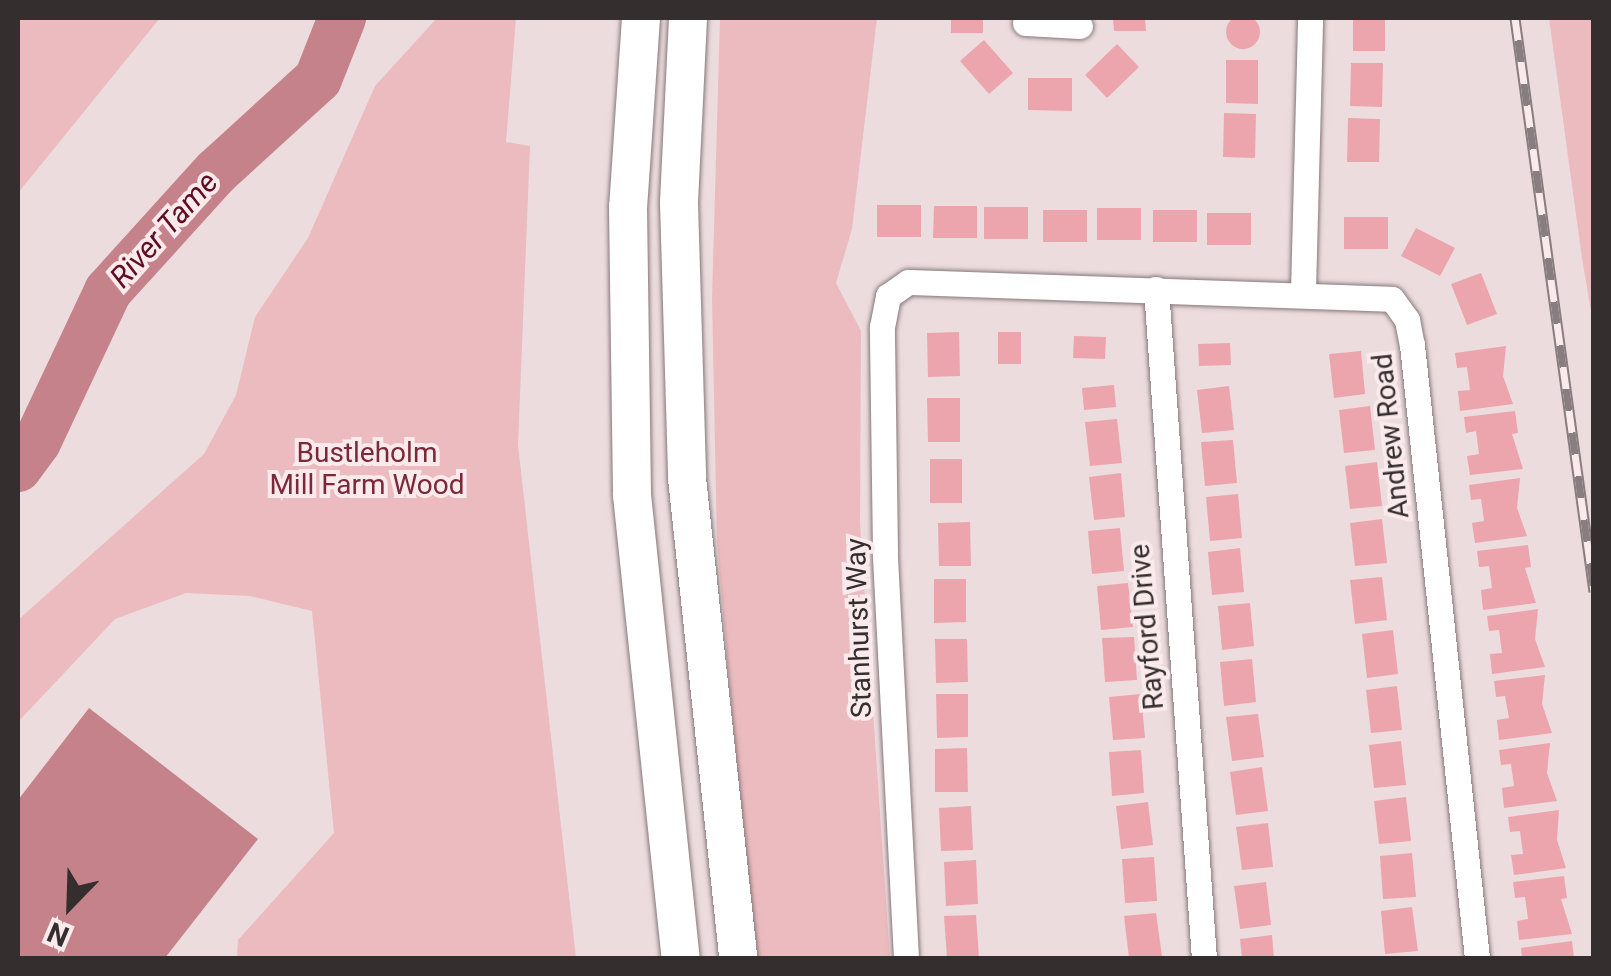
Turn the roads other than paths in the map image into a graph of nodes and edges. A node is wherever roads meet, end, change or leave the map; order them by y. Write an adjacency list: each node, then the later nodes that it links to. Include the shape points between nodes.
1 (641, 18): 10 (highway, via 628,207 632,495)
2 (688, 18): 11 (highway, via 678,204 687,478)
3 (1310, 18): 8 (street)
4 (1053, 21): 5 (street); 6 (street)
5 (1025, 23)
6 (1080, 26)
7 (1156, 290): 8 (street, Andrew Road); 9 (street, Andrew Road, via 908,282); 13 (street, Rayford Drive)
8 (1303, 292): 14 (street, Andrew Road, via 1392,299 1407,320)
9 (888, 296): 12 (street, Stanhurst Way, via 882,327 885,552)
10 (681, 958)
11 (738, 958)
12 (906, 958)
13 (1204, 958)
14 (1478, 958)

